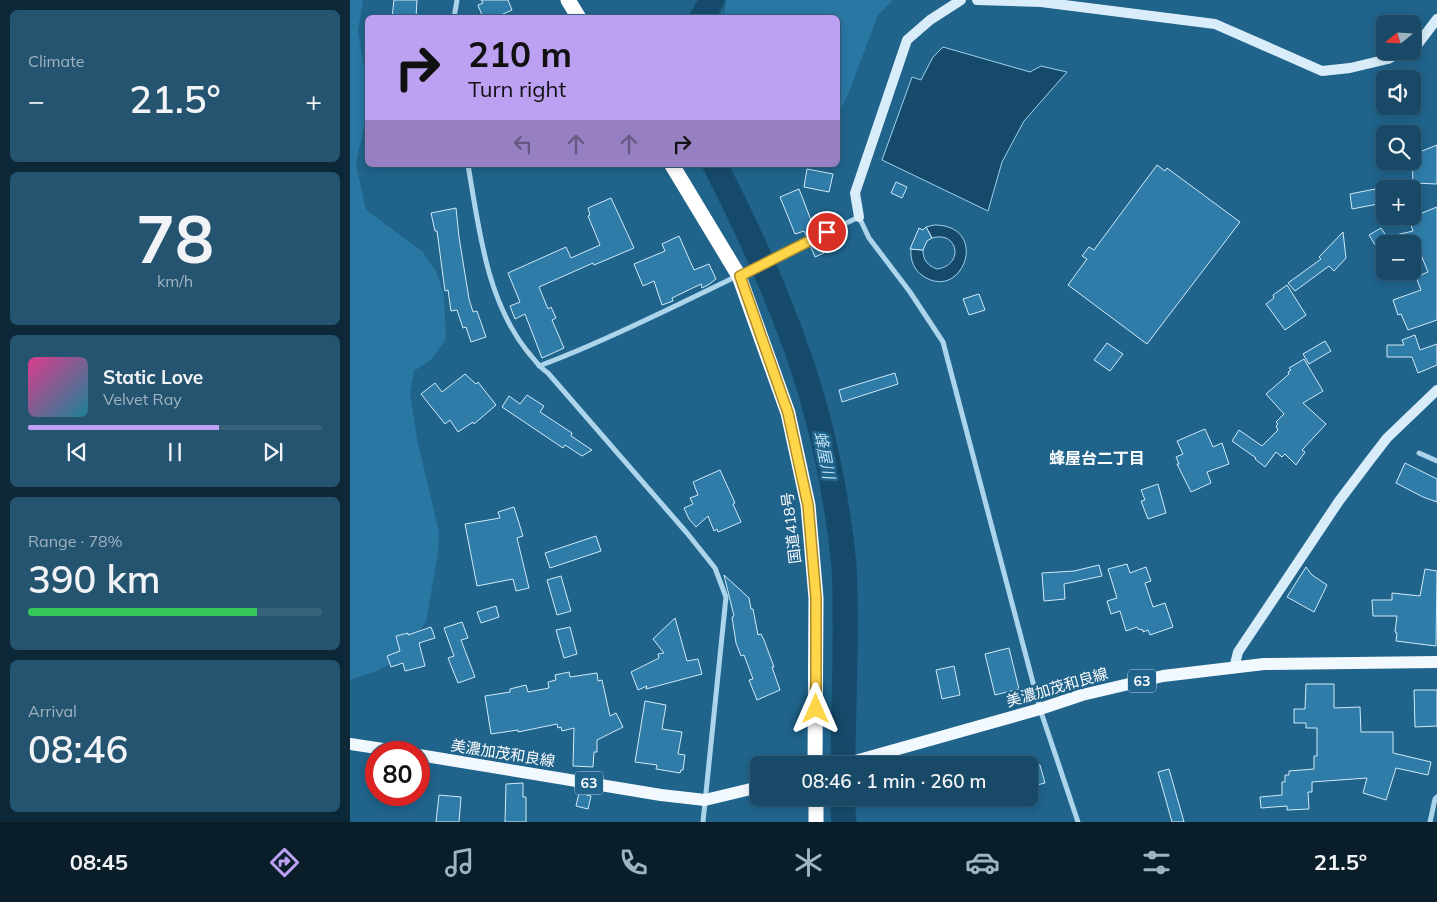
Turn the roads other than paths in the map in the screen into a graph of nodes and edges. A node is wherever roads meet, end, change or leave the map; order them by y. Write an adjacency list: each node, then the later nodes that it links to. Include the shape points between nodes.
1 (458, 0): 5 (street)
2 (568, 0): 6 (highway)
3 (961, 0): 12 (street, via 907,40 855,193)
4 (977, 0): 9 (street, via 1041,2 1215,24 1322,71)
5 (455, 15)
6 (577, 15)
7 (1437, 19): 8 (street)
8 (1421, 40)
9 (1384, 60)
10 (468, 167): 14 (street, via 485,262 517,339)
11 (673, 167): 13 (highway, 国道418号)
12 (859, 217): 13 (street); 20 (street, via 868,238 943,342)
13 (740, 276): 14 (street, via 572,354); 23 (highway, 国道418号, via 788,413 808,505 816,598)
14 (539, 366): 28 (street, via 687,533 718,575 726,597)
15 (1437, 390): 19 (street, via 1387,438 1339,501 1238,652)
16 (1419, 453): 17 (street)
17 (1437, 462)
18 (1437, 662): 19 (main road, 美濃加茂和良線 / 63, via 1264,664)
19 (1234, 668): 20 (main road, 美濃加茂和良線 / 63, via 1163,676 1082,695)
20 (1040, 709): 24 (main road, 美濃加茂和良線 / 63); 32 (street)
21 (350, 744): 22 (main road)
22 (365, 746)
23 (815, 756)
24 (871, 756)
25 (430, 757): 28 (main road, 美濃加茂和良線 / 63)
26 (750, 789): 28 (main road, 美濃加茂和良線 / 63)
27 (1437, 797): 33 (street)
28 (705, 800): 30 (street)
29 (816, 806): 31 (highway)
30 (703, 822)
31 (816, 822)
32 (1078, 822)
33 (1430, 822)

